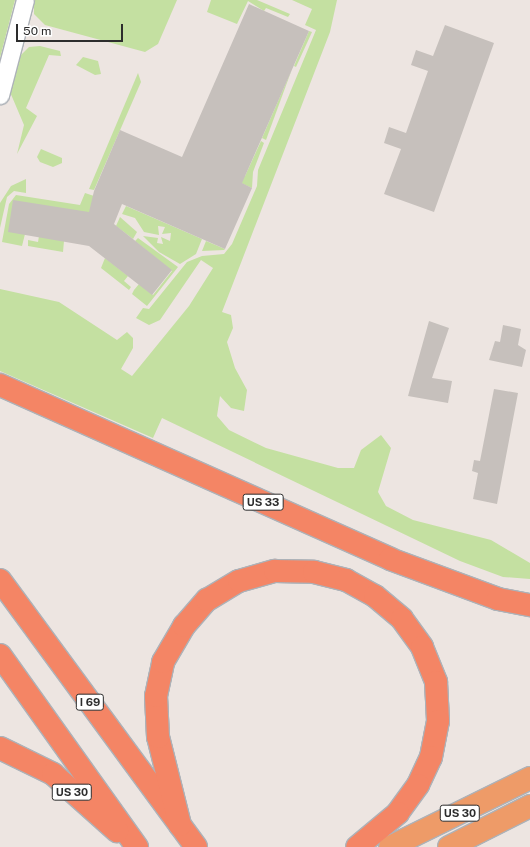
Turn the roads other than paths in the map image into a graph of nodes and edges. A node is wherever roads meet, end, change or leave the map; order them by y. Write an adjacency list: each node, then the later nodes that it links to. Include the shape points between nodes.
1 (25, 0): 2 (street)
2 (0, 95)
3 (0, 385): 5 (highway, US 33, via 390,559 498,598)
4 (0, 580): 10 (highway, I 69)
5 (530, 605)
6 (0, 655): 11 (highway)
7 (0, 748): 11 (highway, US 30, via 53,774)
8 (530, 778): 14 (highway, US 30)
9 (530, 806): 15 (highway)
10 (180, 825): 12 (highway, I 69); 13 (highway, via 158,737 156,696 163,662 184,626 207,600 239,581 275,571 314,572 346,580 375,596 402,618 422,647 436,682 438,722 431,757 418,785 398,812)
11 (137, 847)
12 (196, 847)
13 (357, 847)
14 (390, 847)
15 (448, 847)

